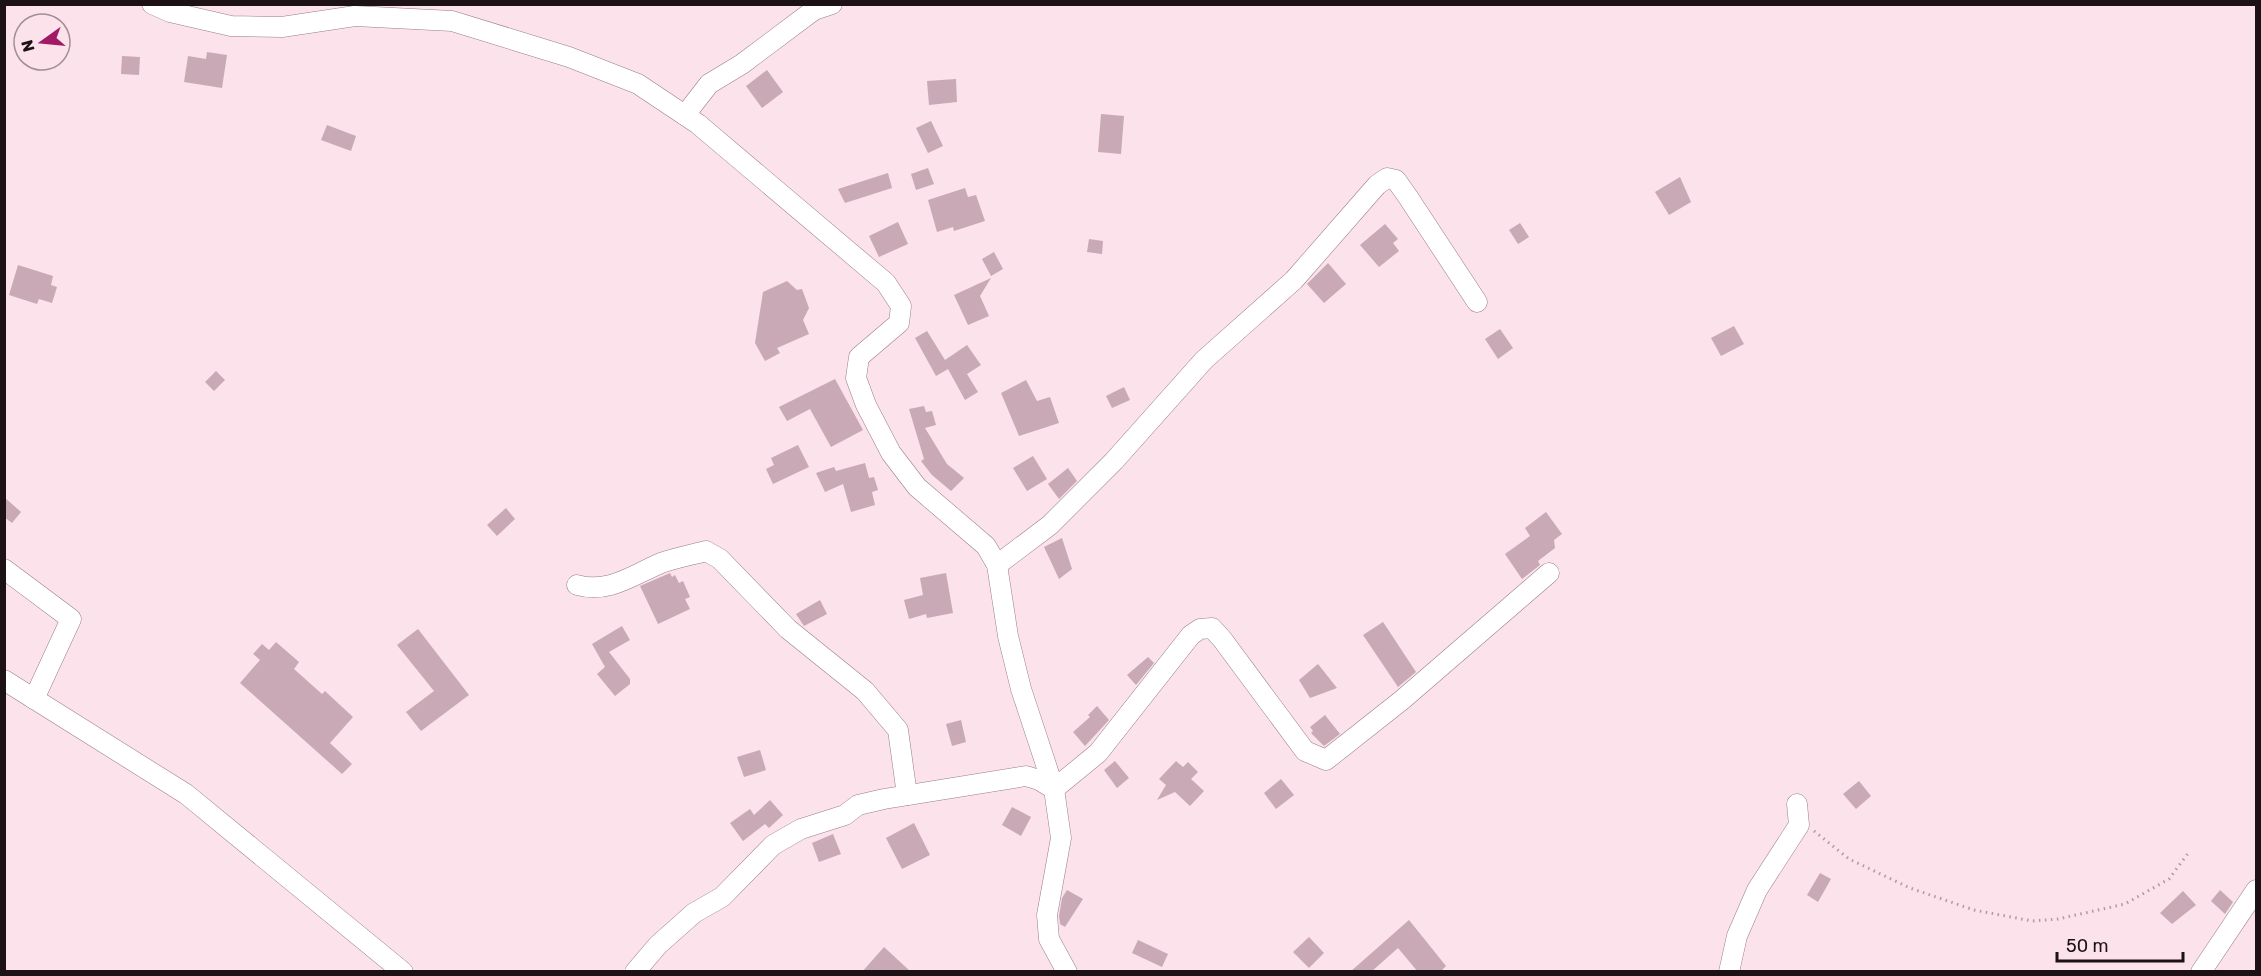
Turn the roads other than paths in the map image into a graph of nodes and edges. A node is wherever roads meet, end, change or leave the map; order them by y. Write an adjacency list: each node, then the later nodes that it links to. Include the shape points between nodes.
1 (152, 4): 3 (street)
2 (832, 4): 4 (street, via 814,10 709,84)
3 (196, 11): 4 (street, via 231,26 251,27 282,27 355,16 452,21 589,64 638,84)
4 (684, 115): 6 (street, via 886,283 901,306 899,323 859,357 856,378 866,405 891,453 917,487 986,546)
5 (1477, 302): 6 (street, via 1408,196 1396,180 1387,178 1293,280 1204,360 1130,445 1065,510)
6 (997, 565): 12 (street, via 1021,689)
7 (4, 569): 11 (street, via 71,619)
8 (1549, 573): 12 (street, via 1326,760 1305,751 1292,737 1212,628 1200,629 1191,634 1098,753)
9 (577, 585): 13 (street, via 597,589 706,551 720,559 788,628 865,692 898,730)
10 (4, 680): 11 (street)
11 (34, 699): 16 (street, via 186,794)
12 (1054, 789): 13 (street, via 1026,776); 18 (street, via 1061,838 1047,915 1049,939)
13 (907, 795): 17 (street, via 858,805 844,815 801,829 773,845 722,897 694,913 658,945)
14 (1797, 804): 19 (street, via 1799,825 1757,890 1737,936)
15 (2256, 890): 20 (street)
16 (403, 972)
17 (635, 972)
18 (1067, 972)
19 (1729, 972)
20 (2201, 972)

